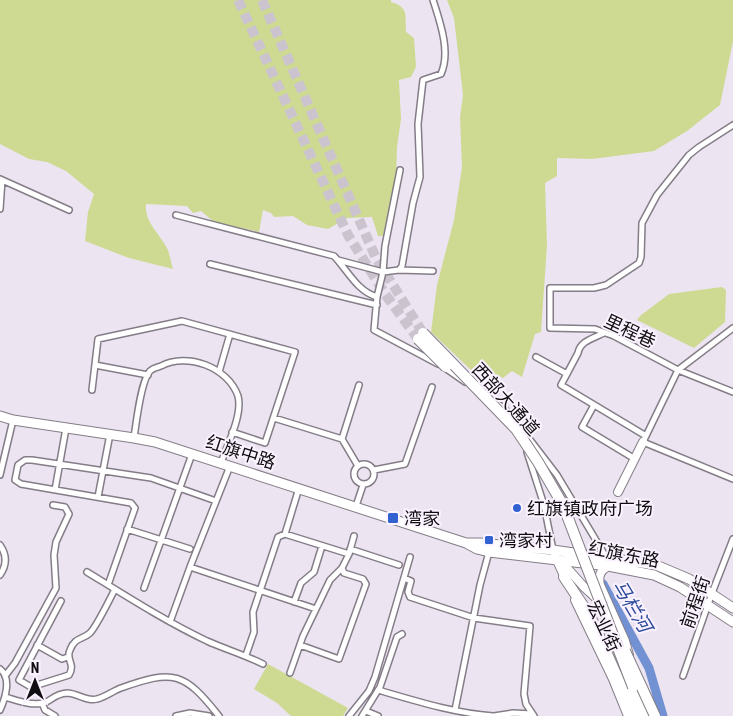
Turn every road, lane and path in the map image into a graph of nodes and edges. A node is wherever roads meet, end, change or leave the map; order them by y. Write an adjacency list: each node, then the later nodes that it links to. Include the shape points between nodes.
1 (433, 0): 10 (street, via 442,29 446,64 441,74 423,80 418,124 420,177)
2 (733, 125): 16 (street, 里程巷, via 689,155 657,195 642,223 639,263 606,285 550,288 550,328 595,329)
3 (400, 170): 12 (street)
4 (1, 180): 5 (street); 6 (street)
5 (0, 209)
6 (69, 210)
7 (176, 215): 8 (street, via 334,256)
8 (338, 260): 12 (street); 13 (street, via 356,285)
9 (210, 264): 14 (street)
10 (399, 270): 11 (street); 12 (street)
11 (433, 271)
12 (383, 272): 13 (street)
13 (377, 298): 14 (street)
14 (377, 305): 32 (street, via 374,330 437,363 484,394 505,409)
15 (733, 328): 20 (street)
16 (604, 333): 20 (street, 里程巷); 22 (street, via 579,348)
17 (230, 334): 19 (street, via 182,321 98,339); 21 (street); 30 (street, via 295,352)
18 (536, 357): 22 (street)
19 (95, 365): 23 (street); 26 (street)
20 (678, 370): 27 (street, 里程巷); 38 (street)
21 (219, 372): 23 (street, via 186,360 167,362); 34 (street, via 238,396 238,414)
22 (566, 374): 28 (street, via 560,385)
23 (148, 375): 36 (street)
24 (360, 385): 37 (street)
25 (432, 387): 45 (street, via 404,464)
26 (92, 390)
27 (733, 392)
28 (594, 405): 38 (street); 40 (street, via 582,428)
29 (0, 416): 31 (main road, 红旗中路)
30 (274, 418): 34 (street, via 265,443); 37 (street)
31 (13, 420): 33 (main road, 红旗中路); 46 (street)
32 (520, 427): 67 (street); 69 (street, via 557,475)
33 (66, 428): 35 (main road, 红旗中路); 41 (street)
34 (232, 432): 42 (street)
35 (110, 434): 36 (main road, 红旗中路); 44 (street)
36 (134, 438): 39 (main road, 红旗中路)
37 (342, 439): 43 (street)
38 (645, 439): 40 (main road); 47 (street)
39 (192, 454): 42 (main road, 红旗中路); 49 (street)
40 (635, 459): 52 (main road)
41 (60, 464): 44 (street); 51 (street); 51 (street, via 25,460 18,465 15,480)
42 (225, 464): 50 (main road, 红旗中路); 54 (street)
43 (358, 466): 45 (street, via 367,464); 48 (street, via 354,475)
44 (103, 470): 49 (street, via 150,478); 53 (street)
45 (374, 470): 48 (street, via 372,480)
46 (0, 475)
47 (733, 479)
48 (363, 485): 56 (street)
49 (179, 488): 54 (street); 61 (street)
50 (299, 488): 56 (main road, 红旗中路); 58 (street)
51 (55, 490): 53 (street)
52 (618, 492)
53 (98, 497): 57 (street, via 131,503 134,508)
54 (216, 501): 71 (street)
55 (53, 504): 99 (street, via 65,507 69,514 56,542 56,588)
56 (356, 506): 64 (main road, 红旗中路, via 477,549)
57 (128, 529): 61 (street); 77 (street)
58 (284, 534): 63 (street); 80 (street, via 278,537)
59 (354, 536): 66 (street)
60 (733, 539): 81 (street, 前程街)
61 (161, 540): 65 (street); 78 (street)
62 (0, 545): 74 (street, via 5,563)
63 (322, 546): 66 (street); 83 (street, via 314,572 301,582)
64 (490, 548): 67 (main road, 红旗中路); 88 (street)
65 (190, 549)
66 (349, 551): 70 (street); 72 (street)
67 (558, 556): 69 (main road, 红旗东路); 75 (main road, 宏业街); 85 (main road, bridge, via 580,583)
68 (410, 557): 76 (street)
69 (606, 560): 81 (main road, 红旗东路, via 643,562 664,568); 84 (main road, 红旗东路, via 654,575); 85 (main road, 宏业街, via 599,576)
70 (399, 565)
71 (190, 567): 80 (street); 89 (street)
72 (342, 568): 87 (street, via 330,580); 93 (street, via 344,573 363,578 366,584 339,659)
73 (87, 572): 77 (street)
74 (0, 575)
75 (564, 577): 116 (main road, 宏业街); 117 (highway, via 590,616)
76 (404, 578): 88 (street, via 411,581 410,597); 112 (street, via 375,677 369,691)
77 (108, 585): 79 (street)
78 (144, 588)
79 (115, 589): 89 (street); 95 (street, via 90,634 76,640)
80 (260, 590): 83 (street); 94 (street, via 253,612 254,632)
81 (712, 593): 84 (street, 前程街); 86 (main road, 红旗东路)
82 (61, 600): 92 (street)
83 (294, 602): 87 (street)
84 (708, 605): 90 (main road, 红旗东路); 100 (street, 前程街)
85 (608, 608): 119 (main road, 宏业街, via 624,641); 120 (highway, bridge)
86 (733, 608)
87 (316, 609): 93 (street)
88 (474, 618): 105 (street); 107 (street, via 530,626 524,694)
89 (170, 622): 94 (street)
90 (733, 622)
91 (402, 634): 101 (street, via 397,637)
92 (37, 645): 95 (street, via 62,659); 95 (street, via 19,680 31,687 69,675 72,665)
93 (300, 646): 98 (street)
94 (246, 655): 96 (street)
95 (68, 657)
96 (263, 664)
97 (0, 669): 99 (street)
98 (290, 673)
99 (5, 676): 102 (street)
100 (683, 676)
101 (378, 690): 105 (street); 106 (street)
102 (5, 697): 103 (street); 104 (street)
103 (42, 703): 108 (street, via 45,710); 111 (street, via 55,695 69,693 95,700 157,676 177,678 193,686)
104 (0, 710)
105 (456, 710): 115 (street)
106 (366, 711): 113 (street); 114 (street)
107 (533, 715): 115 (street, via 518,712)
108 (55, 716)
109 (176, 716): 110 (street, via 190,713)
110 (209, 716)
111 (220, 716)
112 (349, 716)
113 (362, 716)
114 (378, 716)
115 (494, 716)
116 (628, 716)
117 (638, 716): 118 (highway, 西部大通道, bridge, via 559,507 539,472 512,432 420,336 516,429 543,470 563,505)
118 (644, 716)
119 (649, 716)
120 (655, 716)

